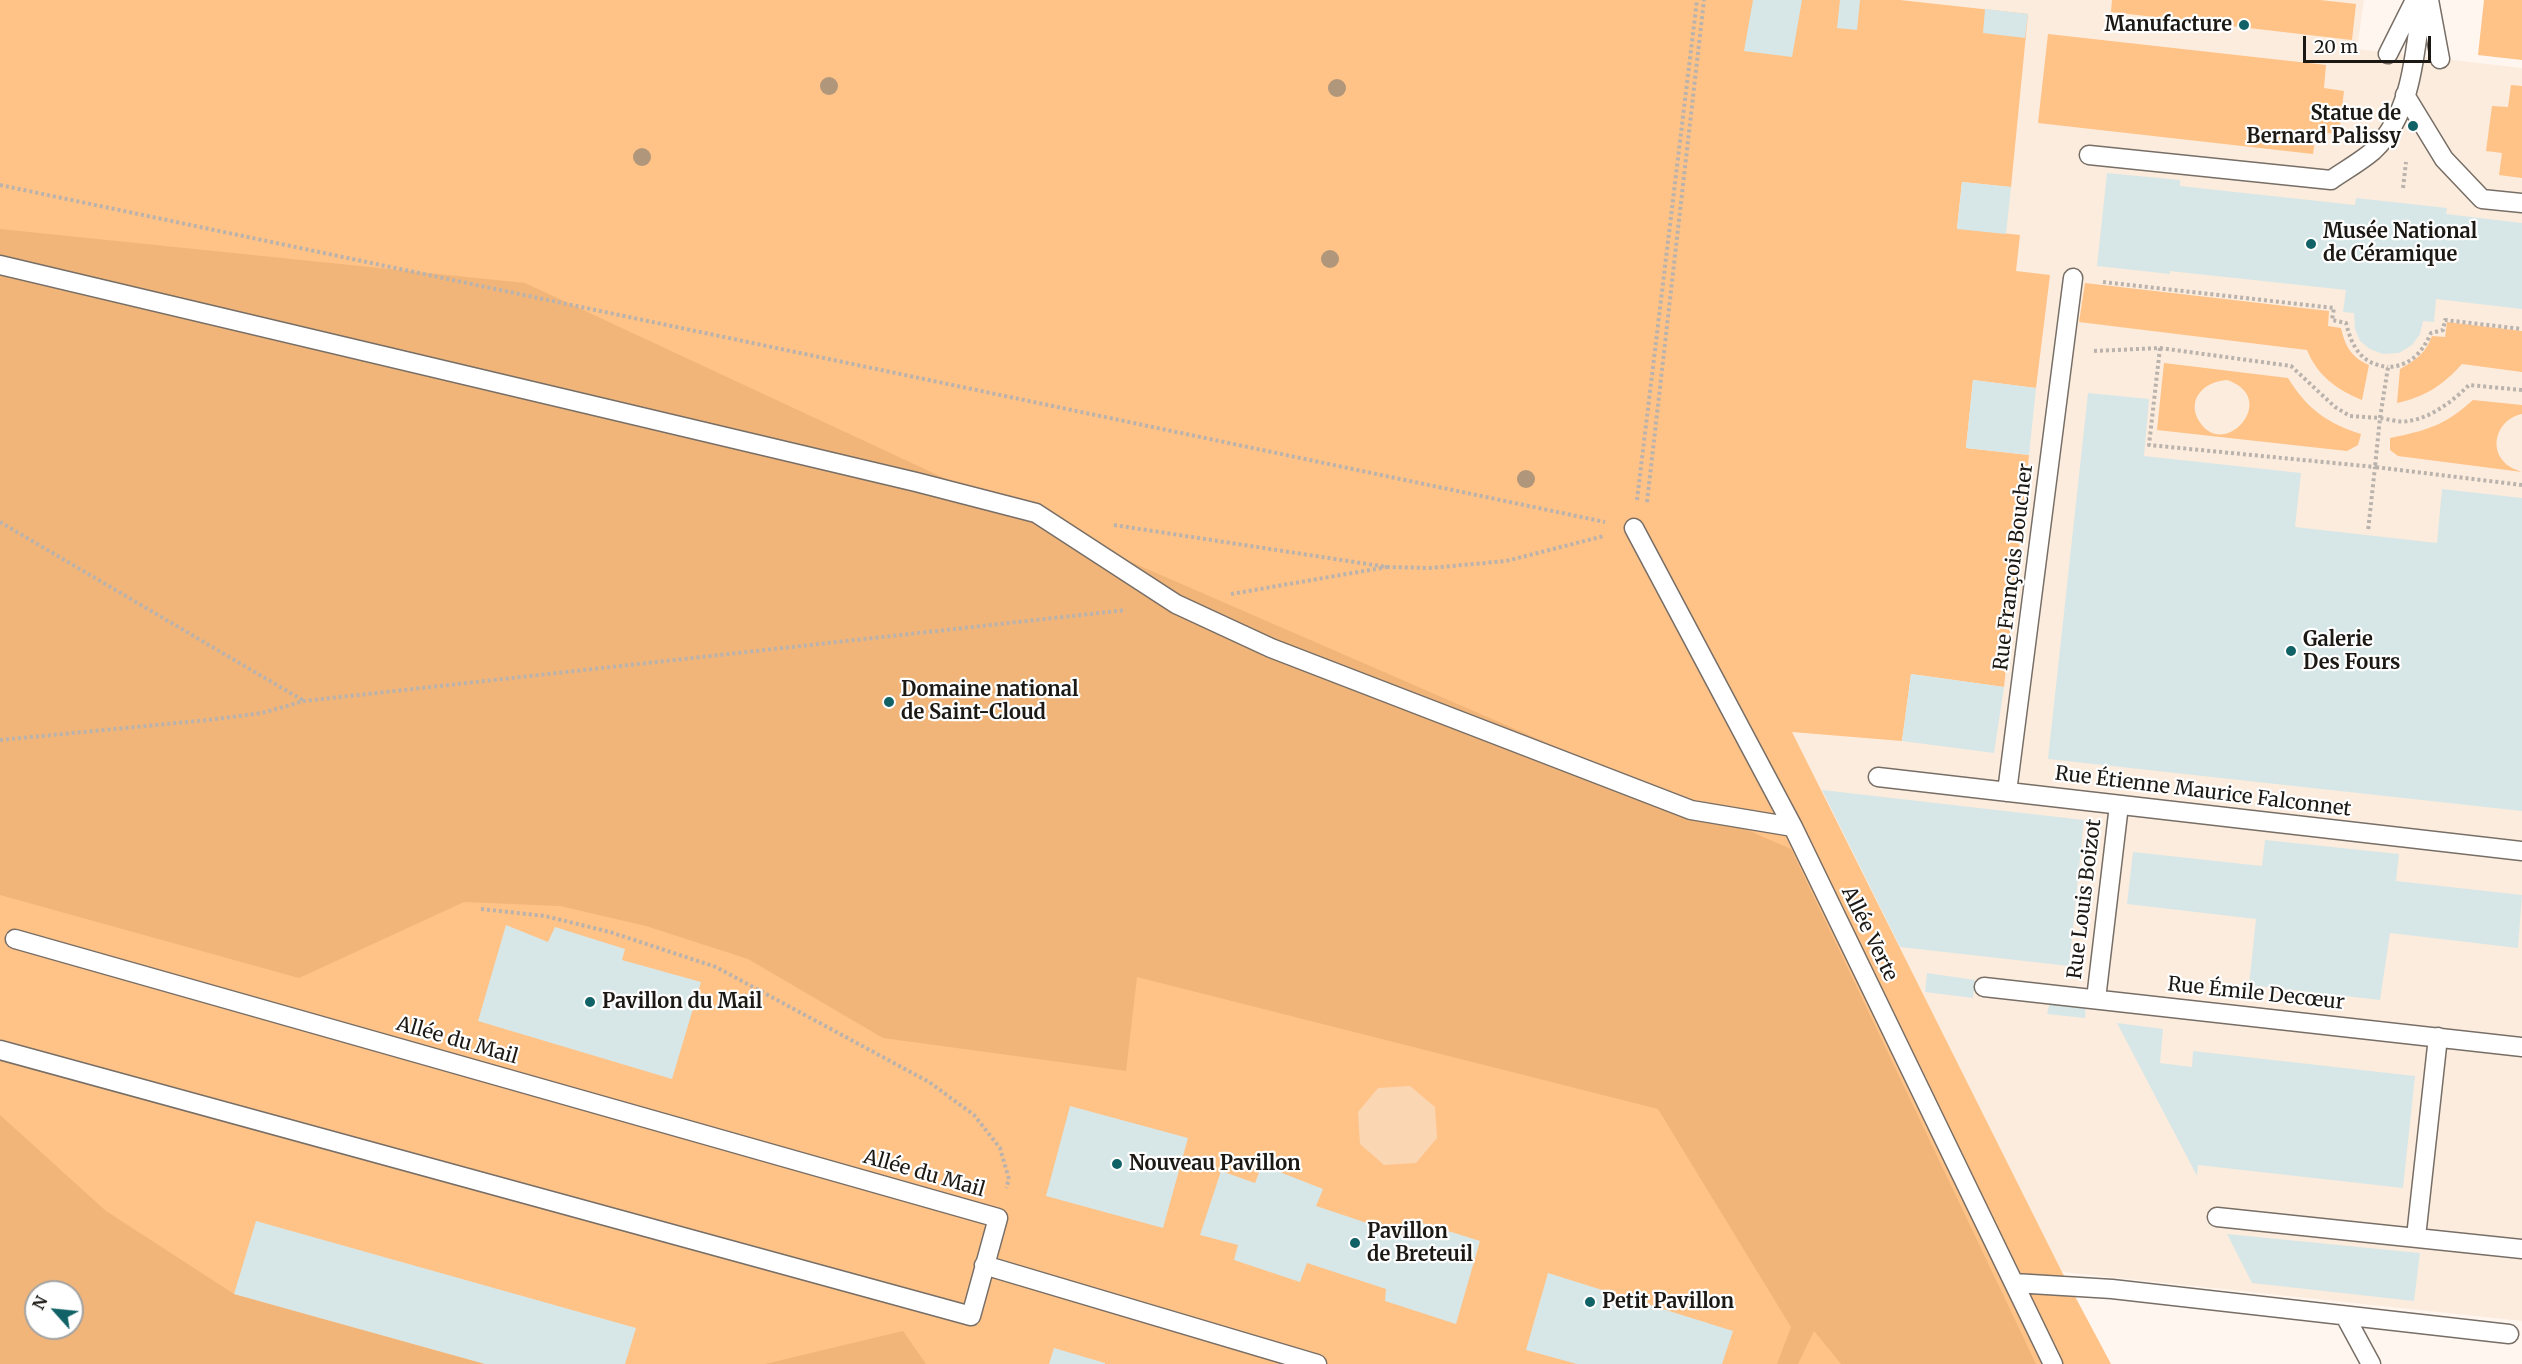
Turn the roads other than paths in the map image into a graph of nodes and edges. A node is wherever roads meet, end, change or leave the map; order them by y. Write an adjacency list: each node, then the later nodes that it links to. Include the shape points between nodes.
1 (2415, 0): 4 (lane)
2 (2422, 0): 6 (lane)
3 (2429, 0): 5 (lane)
4 (2388, 54)
5 (2440, 59)
6 (2405, 95): 7 (lane, via 2403,107 2372,152 2331,180); 8 (lane, via 2444,159 2482,199)
7 (2089, 155)
8 (2522, 203)
9 (0, 265): 15 (lane, via 1036,513 1176,604 1271,648 1691,810)
10 (2073, 278): 13 (lane, Rue François Boucher)
11 (1634, 528): 15 (lane, Allée Verte)
12 (1878, 777): 13 (lane, Rue Étienne Maurice Falconnet)
13 (2007, 792): 14 (lane, Rue Étienne Maurice Falconnet)
14 (2119, 805): 16 (lane, Rue Étienne Maurice Falconnet); 19 (lane, Rue Louis Boizot)
15 (1792, 827): 27 (lane, Allée Verte)
16 (2522, 851)
17 (15, 939): 26 (lane, Allée du Mail, via 998,1218)
18 (1984, 987): 19 (lane, Rue Émile Decœur)
19 (2096, 999): 20 (lane, Rue Émile Decœur)
20 (2438, 1037): 21 (lane, Rue Émile Decœur); 24 (lane)
21 (2522, 1047)
22 (0, 1050): 26 (lane, Allée du Mail, via 972,1316)
23 (2217, 1217): 24 (lane)
24 (2416, 1237): 25 (lane)
25 (2522, 1249)
26 (984, 1265): 30 (lane)
27 (2014, 1283): 28 (lane, via 2112,1289); 31 (lane, Allée Verte)
28 (2345, 1316): 29 (lane); 32 (lane)
29 (2509, 1334)
30 (1317, 1364)
31 (2053, 1364)
32 (2371, 1364)

